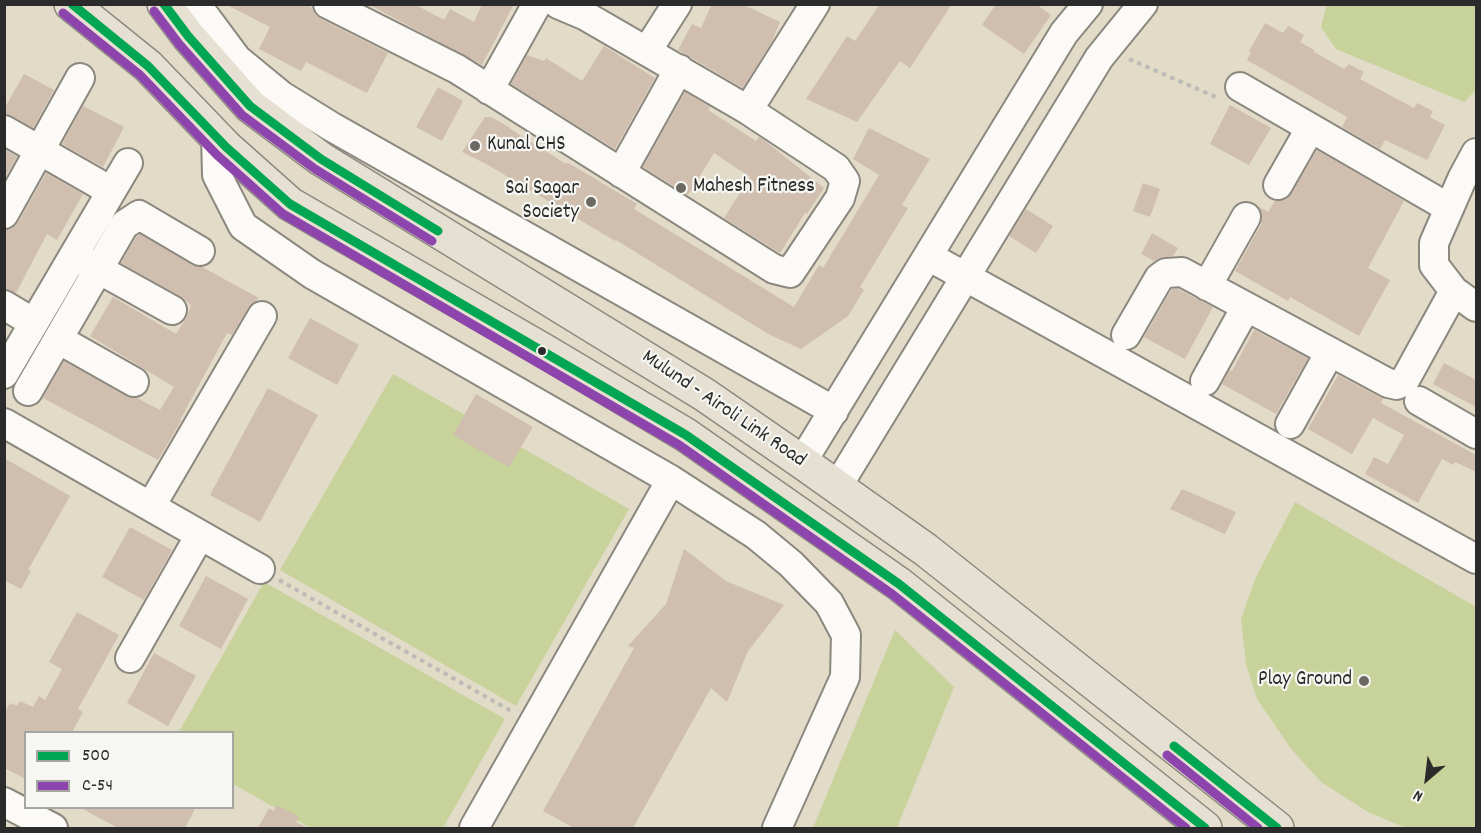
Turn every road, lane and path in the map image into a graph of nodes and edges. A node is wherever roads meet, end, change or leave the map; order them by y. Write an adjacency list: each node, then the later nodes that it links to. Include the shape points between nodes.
1 (71, 4): 20 (main road, Mulund - Airoli Link Road, via 148,66)
2 (164, 4): 54 (main road, Mulund - Airoli Link Road, via 250,106 321,159 705,395)
3 (196, 4): 50 (street, via 237,58 282,96)
4 (328, 4): 15 (street)
5 (537, 4): 15 (street)
6 (677, 4): 12 (street)
7 (815, 4): 17 (street)
8 (1143, 4): 11 (street)
9 (1080, 7): 32 (street)
10 (576, 8): 12 (street)
11 (1107, 48): 16 (path); 34 (street)
12 (647, 51): 13 (street)
13 (679, 69): 17 (street); 24 (street)
14 (80, 78): 21 (street)
15 (489, 90): 24 (street)
16 (1229, 93): 18 (street)
17 (748, 110): 24 (street, via 836,168 845,181 840,198 790,273 774,269)
18 (1310, 129): 25 (street); 27 (street)
19 (4, 130): 21 (street)
20 (216, 136): 55 (street, via 217,175 243,226 312,274); 67 (main road, Mulund - Airoli Link Road, via 290,204 686,435 899,584)
21 (40, 150): 26 (street); 28 (street)
22 (1476, 153): 27 (street)
23 (128, 163): 26 (street)
24 (621, 173)
25 (1278, 185)
26 (111, 191): 31 (street)
27 (1449, 208): 36 (street, via 1434,243 1434,265)
28 (4, 214)
29 (1246, 217): 35 (street)
30 (200, 251): 33 (street, via 140,215 124,225)
31 (74, 255): 33 (street); 41 (street)
32 (928, 256): 34 (street); 50 (street)
33 (99, 269): 39 (street); 43 (street)
34 (964, 278): 56 (street); 59 (street)
35 (1207, 286): 38 (street); 42 (street, via 1182,272 1166,273 1159,278)
36 (1465, 299): 44 (street, via 1405,380 1397,385)
37 (4, 305): 41 (street)
38 (1246, 307): 44 (street); 46 (street)
39 (172, 310)
40 (262, 315): 57 (street)
41 (34, 323): 45 (street)
42 (1126, 335)
43 (58, 339): 47 (street); 48 (street)
44 (1330, 352): 52 (street)
45 (4, 374)
46 (1205, 381)
47 (134, 382)
48 (28, 391)
49 (1419, 401): 53 (street)
50 (834, 411): 54 (street)
51 (4, 423): 57 (street)
52 (1290, 424)
53 (1476, 434)
54 (802, 462): 56 (main road, Mulund - Airoli Link Road)
55 (671, 480): 62 (street); 66 (street, via 756,535 792,564 829,603 846,635 845,677)
56 (837, 487): 68 (main road, Mulund - Airoli Link Road, via 926,550)
57 (151, 506): 58 (street)
58 (200, 534): 60 (street); 61 (street)
59 (1476, 559)
60 (260, 569): 62 (path)
61 (130, 658)
62 (533, 723): 65 (street)
63 (4, 802): 64 (street)
64 (53, 828)
65 (474, 828)
66 (777, 828)
67 (1205, 828)
68 (1278, 828)

